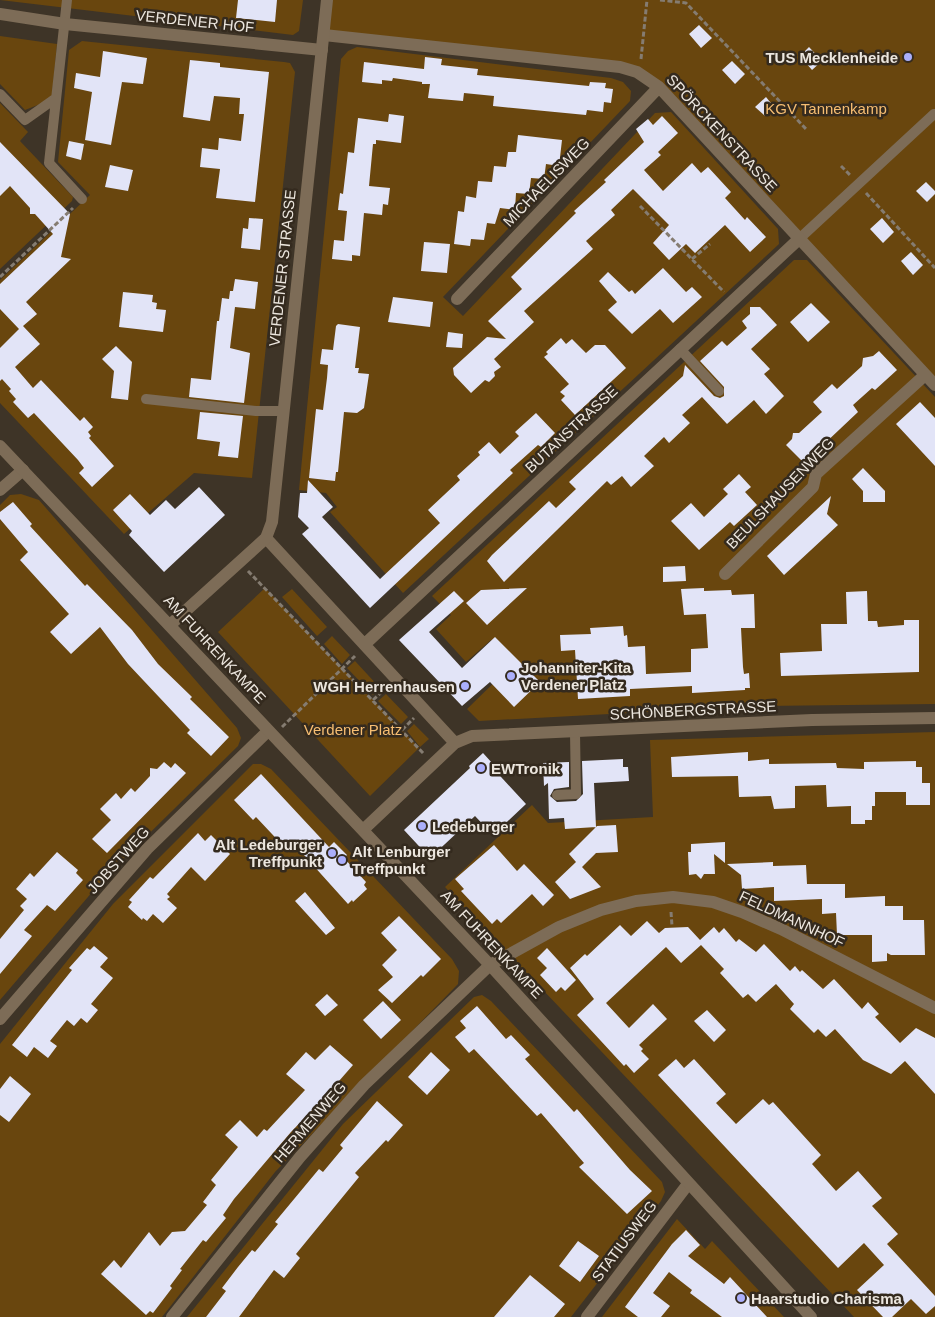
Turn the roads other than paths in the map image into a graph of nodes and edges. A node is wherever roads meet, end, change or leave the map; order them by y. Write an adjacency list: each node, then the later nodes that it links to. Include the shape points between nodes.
1 (67, 0): 4 (lane)
2 (327, 0): 5 (street, VERDENER STRASSE)
3 (0, 14): 4 (street, VERDENER HOF)
4 (64, 24): 6 (street, VERDENER HOF); 9 (lane)
5 (324, 35): 6 (street, VERDENER STRASSE); 7 (street, SPÖRCKENSTRASSE, via 620,67 637,72)
6 (322, 50): 19 (street, VERDENER STRASSE)
7 (659, 87): 12 (street, SPÖRCKENSTRASSE); 13 (street, MICHAELISWEG)
8 (0, 94): 9 (lane, via 25,120)
9 (56, 98): 11 (lane, via 49,163)
10 (934, 114): 12 (lane)
11 (82, 199)
12 (799, 238): 14 (street, BUTANSTRASSE); 15 (street, SPÖRCKENSTRASSE)
13 (457, 299)
14 (680, 349): 17 (lane); 26 (street, BUTANSTRASSE)
15 (926, 374): 16 (street, SPÖRCKENSTRASSE); 24 (street, BEULSHAUSENWEG, via 816,474 813,487)
16 (935, 385)
17 (719, 391)
18 (146, 399): 19 (lane)
19 (283, 411): 23 (street, VERDENER STRASSE, via 272,522)
20 (0, 446): 21 (street, AM FUHRENKAMPE)
21 (23, 470): 22 (street); 25 (street, AM FUHRENKAMPE)
22 (0, 490)
23 (266, 538): 25 (street); 26 (street)
24 (725, 574)
25 (170, 624): 29 (street, AM FUHRENKAMPE)
26 (365, 644): 30 (street)
27 (935, 718): 28 (street, SCHÖNBERGSTRASSE, via 812,720)
28 (575, 732): 30 (street, SCHÖNBERGSTRASSE, via 472,736); 31 (lane, via 576,794)
29 (271, 733): 32 (street, AM FUHRENKAMPE); 35 (street, JOBSTWEG, via 147,849)
30 (455, 743): 32 (street)
31 (558, 795)
32 (363, 830): 33 (street, AM FUHRENKAMPE)
33 (490, 965): 34 (street, FELDMANNHOF, via 558,927 601,910 636,901 673,897 713,902 742,912); 36 (street, AM FUHRENKAMPE); 37 (street, HERMENWEG, via 364,1085 300,1157)
34 (935, 1008)
35 (0, 1019)
36 (688, 1184): 38 (street, STATIUSWEG); 39 (street, AM FUHRENKAMPE)
37 (172, 1317)
38 (587, 1317)
39 (811, 1317)

